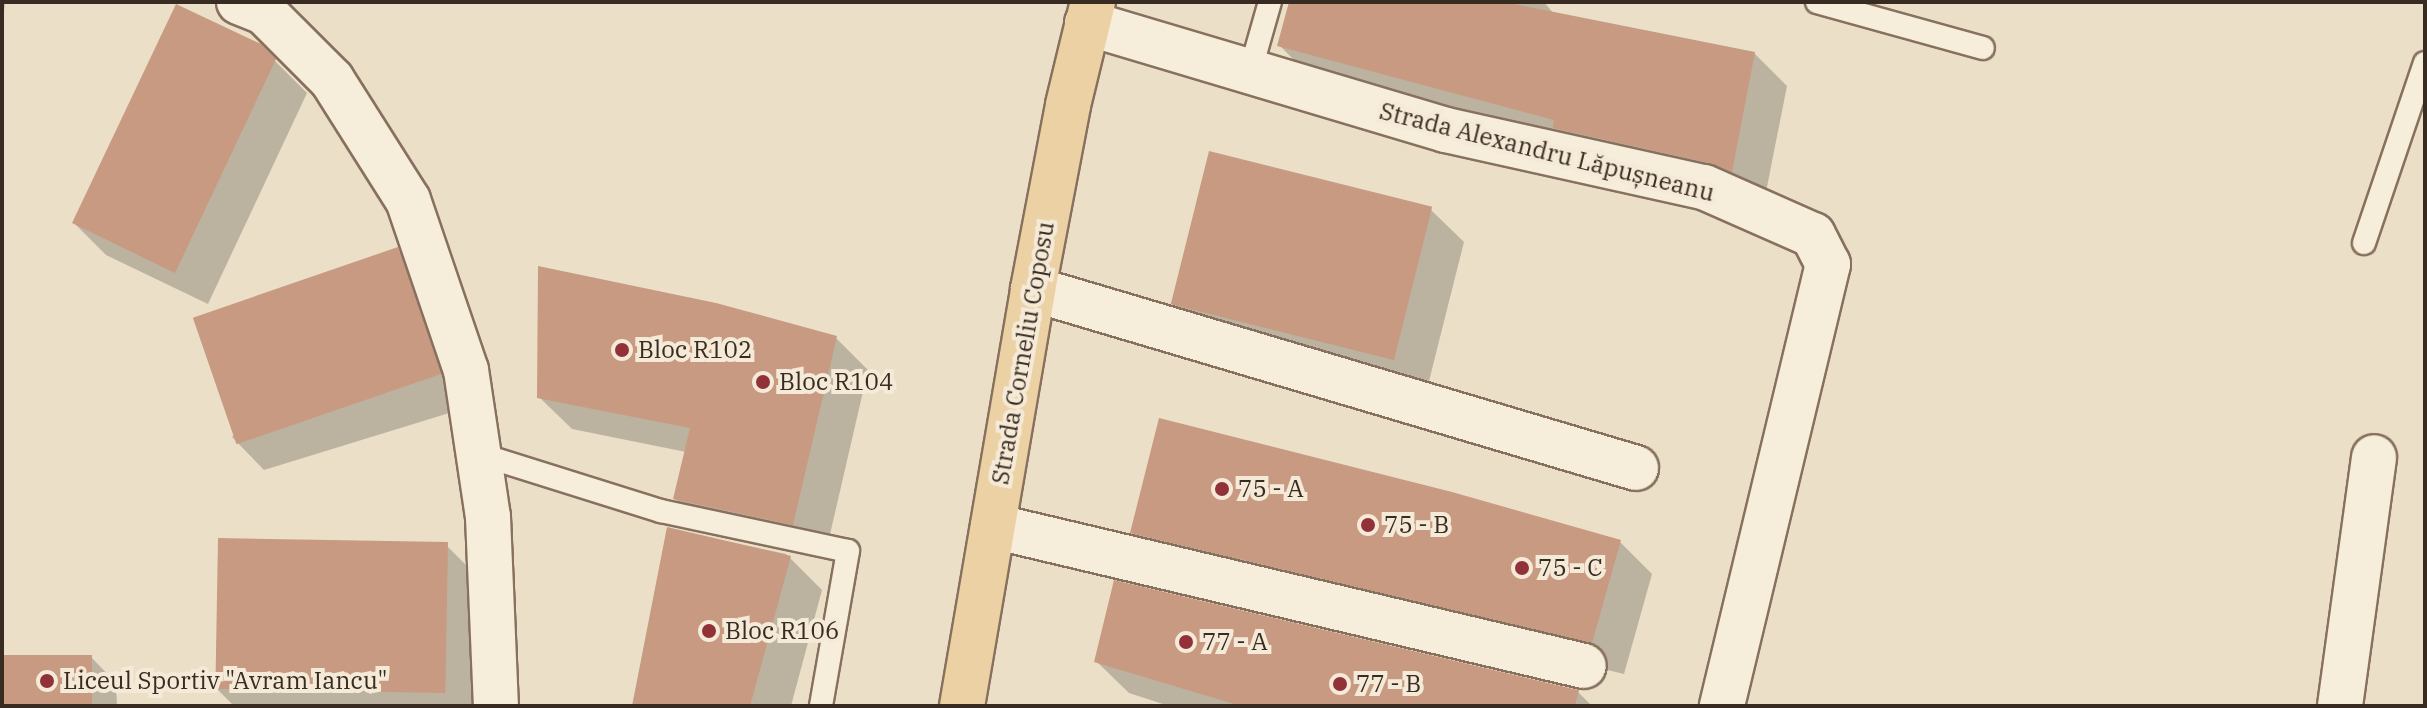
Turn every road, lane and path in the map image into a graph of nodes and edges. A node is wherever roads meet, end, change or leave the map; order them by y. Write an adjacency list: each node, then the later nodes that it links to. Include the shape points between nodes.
1 (1270, 2): 7 (lane)
2 (1817, 2): 5 (lane)
3 (257, 5): 10 (street, via 332,80 408,200 466,370)
4 (1090, 12): 7 (street, Strada Alexandru Lăpușneanu); 9 (main road, Strada Corneliu Coposu)
5 (1983, 48)
6 (2425, 63): 8 (lane)
7 (1250, 72): 18 (street, Strada Alexandru Lăpușneanu, via 1446,130 1704,187 1813,235 1828,264)
8 (2364, 243)
9 (1033, 289): 12 (street); 13 (main road, Strada Corneliu Coposu)
10 (479, 454): 15 (street, via 488,517); 16 (lane, via 661,511 848,551)
11 (2374, 457): 19 (street)
12 (1636, 468)
13 (993, 526): 14 (street); 17 (main road, Strada Corneliu Coposu)
14 (1584, 666)
15 (496, 706)
16 (821, 706)
17 (962, 706)
18 (1722, 706)
19 (2340, 706)

